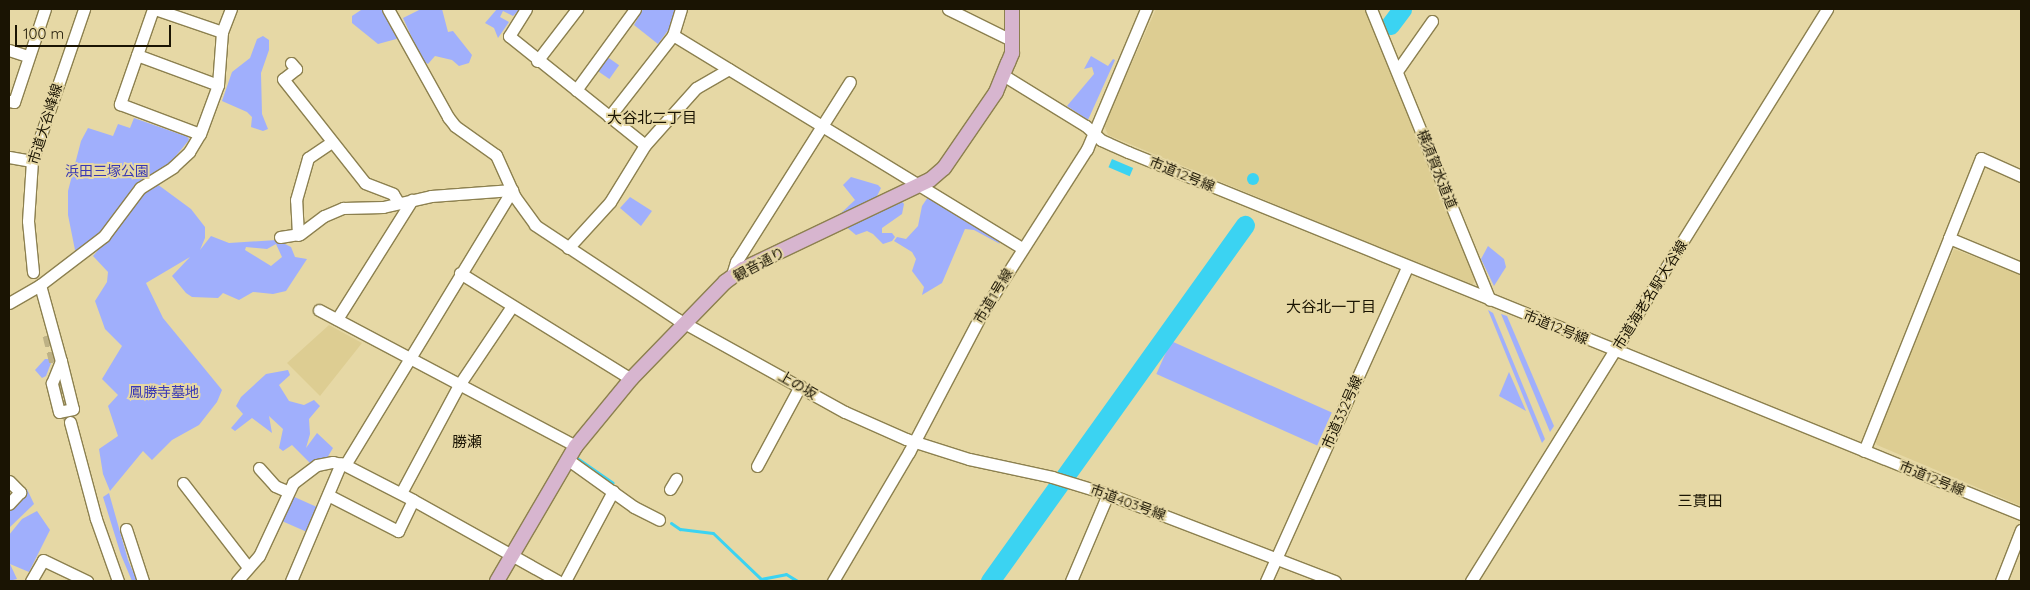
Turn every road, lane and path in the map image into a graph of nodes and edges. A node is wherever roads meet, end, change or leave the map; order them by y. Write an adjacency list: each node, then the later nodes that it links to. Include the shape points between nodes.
1 (84, 9): 38 (street, 市道大谷峰線)
2 (154, 9): 16 (street); 20 (street)
3 (231, 9): 16 (street)
4 (388, 9): 41 (street, 上の坂, via 448,117 455,126 496,155)
5 (526, 9): 22 (street, via 509,36)
6 (577, 9): 22 (street)
7 (635, 9): 29 (street)
8 (681, 9): 17 (street)
9 (948, 9): 18 (street)
10 (1012, 9): 18 (main road, 観音通り)
11 (1146, 9): 34 (street, 市道1号線)
12 (1371, 9): 25 (street, 横須賀水道道)
13 (1827, 9): 61 (street, 市道海老名駅大谷線)
14 (42, 10): 21 (street)
15 (1432, 21): 25 (street)
16 (222, 32): 28 (street)
17 (673, 35): 24 (street); 31 (street)
18 (1011, 40): 26 (main road, 観音通り, via 1012,53)
19 (9, 50): 21 (street)
20 (137, 55): 28 (street); 33 (street, via 120,104)
21 (28, 56): 30 (street, via 14,102)
22 (537, 61): 29 (street)
23 (291, 63): 35 (street, via 296,70 283,79)
24 (729, 69): 32 (street); 36 (street, via 696,88)
25 (1397, 71): 55 (street, 横須賀水道道)
26 (1003, 75): 34 (street, 市道12号線); 40 (main road, 観音通り, via 996,92 944,168)
27 (850, 82): 32 (street)
28 (218, 85): 33 (street)
29 (576, 90): 31 (street)
30 (9, 101)
31 (609, 117): 36 (street)
32 (822, 127): 40 (street); 53 (street, via 736,262)
33 (200, 134): 54 (street, via 182,159 140,188 104,236)
34 (1094, 134): 48 (street, 市道1号線); 49 (street, 市道12号線, via 1128,152)
35 (332, 142): 43 (street, via 365,183 393,194); 44 (street, via 308,158 296,200)
36 (645, 145): 47 (street, via 610,202)
37 (9, 157): 38 (street)
38 (32, 161): 51 (street, 市道大谷峰線, via 28,221)
39 (2021, 176): 46 (street, via 1981,158)
40 (922, 184): 48 (street); 53 (main road, 観音通り)
41 (512, 190): 42 (street); 47 (street, 上の坂, via 536,224); 52 (street)
42 (412, 200): 43 (street); 59 (street)
43 (398, 202): 44 (street, via 343,208 324,216)
44 (298, 235): 45 (street)
45 (280, 237)
46 (1949, 238): 50 (street); 70 (street)
47 (568, 248): 60 (street, 上の坂)
48 (1022, 248): 68 (street, 市道1号線, via 949,372)
49 (1407, 267): 55 (street, 市道12号線); 89 (street, 市道332号線)
50 (2021, 268)
51 (33, 272)
52 (460, 273): 57 (street); 62 (street)
53 (731, 278): 60 (main road, 観音通り)
54 (40, 285): 56 (street); 66 (street)
55 (1490, 300): 61 (street, 市道12号線)
56 (9, 303)
57 (512, 306): 63 (street); 64 (street)
58 (319, 310): 59 (street)
59 (337, 319): 62 (street)
60 (684, 323): 63 (main road, 観音通り); 65 (street, 上の坂)
61 (1615, 351): 70 (street, 市道12号線); 104 (street, 市道海老名駅大谷線)
62 (408, 359): 64 (street); 73 (street)
63 (631, 380): 69 (main road, 観音通り)
64 (459, 385): 69 (street); 79 (street)
65 (800, 386): 68 (street, 上の坂, via 845,412); 72 (street)
66 (73, 408)
67 (70, 422): 94 (street, via 96,519)
68 (915, 442): 80 (street, 市道403号線); 100 (street, 市道1号線)
69 (576, 446): 71 (main road, 観音通り)
70 (1864, 451): 84 (street, 市道12号線)
71 (567, 459): 78 (street); 88 (main road, 観音通り)
72 (757, 459)
73 (343, 464): 77 (street, via 322,463); 79 (street); 81 (street)
74 (259, 468): 77 (street, via 275,486)
75 (9, 481): 83 (street, via 20,492)
76 (183, 483): 90 (street)
77 (287, 491): 90 (street, via 259,556)
78 (613, 491): 85 (street); 99 (street)
79 (401, 493): 82 (street)
80 (1108, 494): 89 (street, 市道403号線); 101 (street)
81 (328, 495): 82 (street, via 398,531); 91 (street)
82 (413, 500): 88 (street)
83 (9, 504)
84 (2021, 514)
85 (659, 520)
86 (126, 530): 95 (street)
87 (2021, 530): 105 (street)
88 (513, 555): 97 (main road, 観音通り); 98 (street)
89 (1278, 558): 102 (street, 市道332号線); 103 (street, 市道403号線)
90 (248, 567): 96 (street)
91 (296, 579)
92 (30, 581): 93 (street, via 43,560)
93 (87, 581)
94 (118, 581)
95 (143, 581)
96 (237, 581)
97 (497, 581)
98 (558, 581)
99 (566, 581)
100 (833, 581)
101 (1070, 581)
102 (1266, 581)
103 (1335, 581)
104 (1471, 581)
105 (2001, 581)

